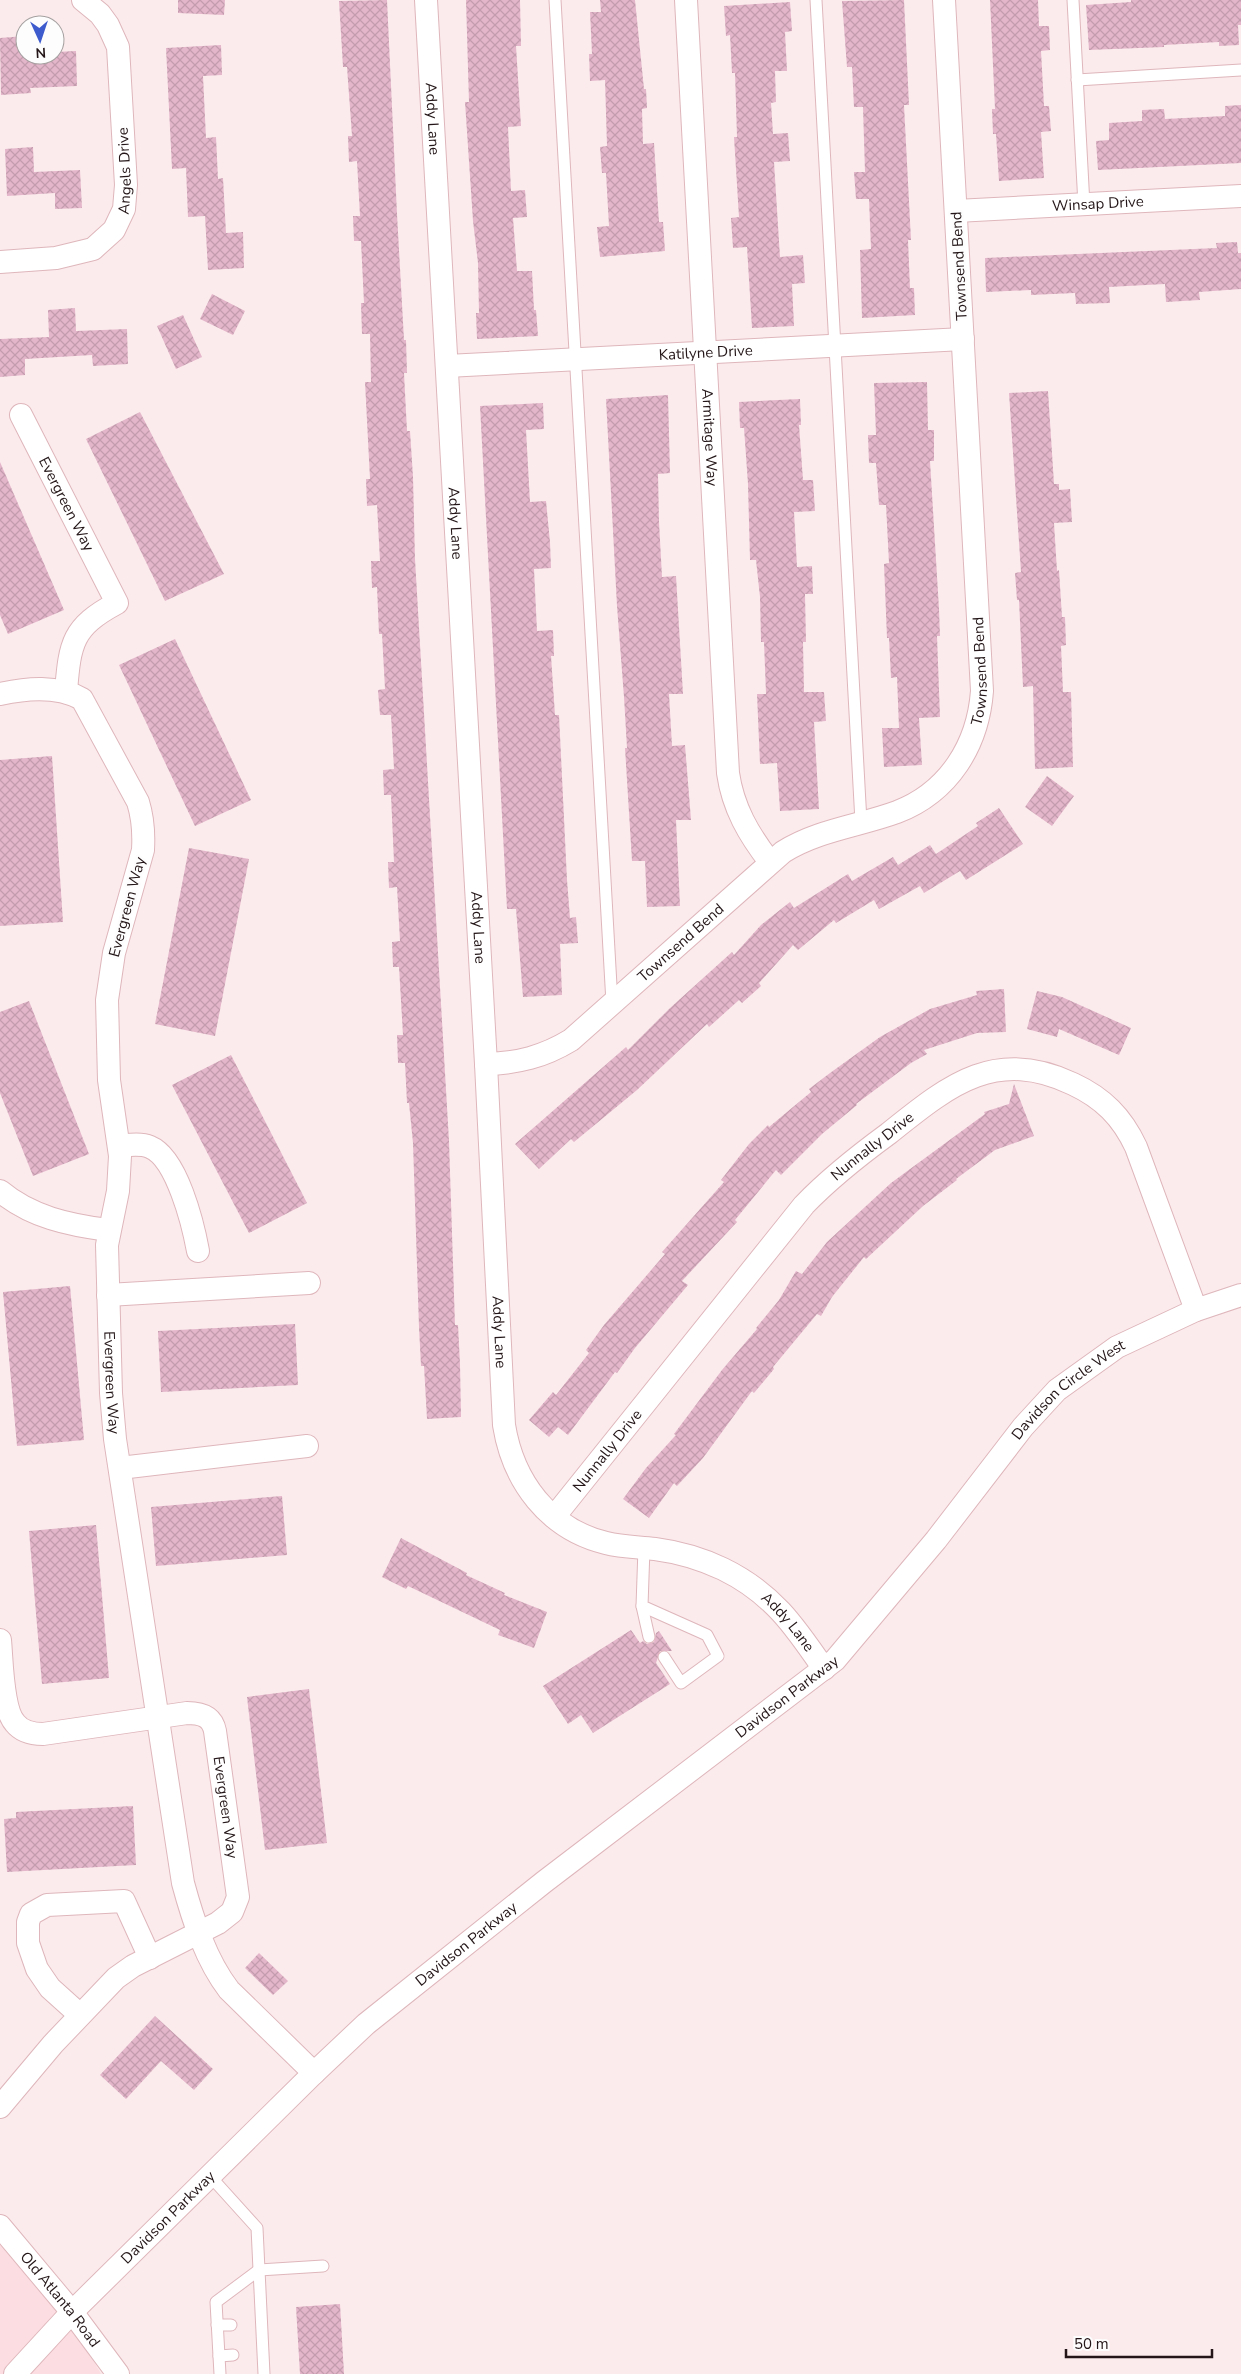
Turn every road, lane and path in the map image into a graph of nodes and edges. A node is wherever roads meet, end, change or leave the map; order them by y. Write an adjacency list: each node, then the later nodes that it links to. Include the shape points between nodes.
1 (83, 0): 13 (street, Angels Drive, via 100,14 118,47 126,185 124,209 114,230 93,249 63,257)
2 (426, 0): 18 (street, Addy Lane)
3 (555, 0): 17 (lane)
4 (686, 0): 16 (street, Armitage Way)
5 (816, 0): 15 (lane)
6 (944, 0): 12 (street, Townsend Bend)
7 (1073, 0): 9 (lane)
8 (1241, 70): 9 (lane)
9 (1078, 80): 11 (lane)
10 (1241, 196): 11 (street, Winsap Drive)
11 (1084, 205): 12 (street, Winsap Drive)
12 (956, 211): 14 (street, Townsend Bend)
13 (0, 262)
14 (963, 339): 15 (street, Katilyne Drive); 22 (street, Townsend Bend, via 982,691 980,713 966,751 942,784 905,808)
15 (835, 346): 16 (street, Katilyne Drive); 22 (lane)
16 (705, 354): 17 (street, Katilyne Drive); 23 (street, Armitage Way, via 728,773 740,816)
17 (575, 360): 18 (street, Katilyne Drive); 24 (lane)
18 (446, 366): 25 (street, Addy Lane)
19 (21, 415): 20 (street, Evergreen Way, via 117,603 92,617 79,632 70,655)
20 (66, 691): 21 (street, via 49,689); 26 (street, Evergreen Way, via 82,699 90,709 138,802 143,823 143,850 114,953 107,1000 109,1080)
21 (0, 694)
22 (861, 822): 23 (street, Townsend Bend, via 798,842)
23 (770, 862): 24 (street, Townsend Bend)
24 (612, 1005): 25 (street, Townsend Bend, via 579,1034 551,1051 522,1061)
25 (486, 1064): 36 (street, Addy Lane, via 504,1425 510,1455 519,1475 533,1497)
26 (119, 1146): 28 (street, Evergreen Way, via 118,1191); 29 (street, via 144,1145 158,1152 165,1161 182,1190)
27 (0, 1191): 28 (street, via 25,1208 50,1219)
28 (108, 1230): 31 (street, Evergreen Way)
29 (198, 1251)
30 (309, 1283): 31 (street)
31 (108, 1295): 35 (street, Evergreen Way, via 111,1393)
32 (1241, 1295): 33 (street, Davidson Circle West)
33 (1196, 1310): 36 (street, Nunnally Drive, via 1136,1147 1125,1125 1111,1109 1089,1092 1048,1074 1011,1070 974,1076 937,1096 844,1168 804,1206); 37 (street, Davidson Circle West, via 1117,1347 1057,1390 1023,1426)
34 (307, 1446): 35 (street)
35 (120, 1468): 44 (street, Evergreen Way)
36 (554, 1517): 38 (street, Addy Lane, via 594,1540)
37 (936, 1540): 43 (street, Davidson Parkway, via 851,1643)
38 (644, 1548): 39 (lane); 43 (street, Addy Lane, via 700,1559 743,1580 784,1614)
39 (642, 1606): 40 (lane); 42 (lane, via 707,1635 718,1656 681,1683)
40 (649, 1637)
41 (0, 1640): 44 (street, Evergreen Way, via 8,1711 14,1723 26,1732 43,1734)
42 (664, 1658)
43 (824, 1668): 48 (street, Davidson Parkway, via 544,1882 366,2024)
44 (157, 1718): 45 (street, Evergreen Way, via 183,1883); 45 (street, Evergreen Way, via 194,1713 206,1716 214,1724 238,1897 232,1912 218,1924)
45 (200, 1932): 46 (street, Evergreen Way); 48 (street, Evergreen Way, via 220,1978)
46 (150, 1958): 47 (street, Evergreen Way, via 116,1978); 47 (street, via 124,1901 47,1905 31,1914 28,1944 37,1969 50,1988)
47 (80, 2015): 49 (street, Evergreen Way)
48 (314, 2073): 50 (street, Davidson Parkway)
49 (0, 2107)
50 (210, 2176): 53 (lane, via 258,2228); 54 (street, Davidson Parkway)
51 (0, 2226): 54 (street, Old Atlanta Road)
52 (323, 2266): 53 (lane)
53 (259, 2270): 56 (lane, via 216,2302); 62 (lane, via 258,2354)
54 (72, 2312): 59 (street, Davidson Parkway); 60 (street, Old Atlanta Road)
55 (231, 2324): 56 (lane)
56 (217, 2325): 58 (lane)
57 (233, 2355): 58 (lane)
58 (219, 2356): 61 (lane)
59 (15, 2374)
60 (118, 2374)
61 (220, 2374)
62 (264, 2374)

